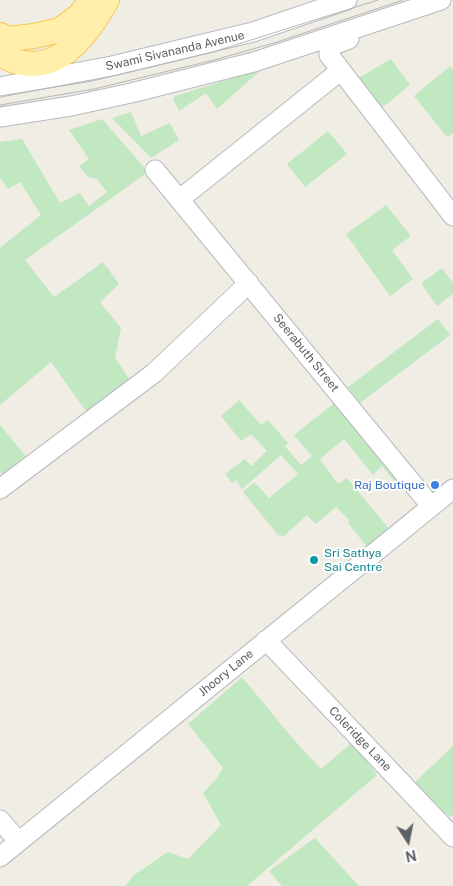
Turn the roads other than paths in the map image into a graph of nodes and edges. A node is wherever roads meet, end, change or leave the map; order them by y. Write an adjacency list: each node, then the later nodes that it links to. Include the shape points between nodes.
1 (91, 0): 6 (main road, via 80,15 60,30 8,39)
2 (106, 0): 7 (main road, via 97,18 62,55 36,64 21,64)
3 (346, 0): 9 (street, Swami Sivananda Avenue, via 253,32 112,66)
4 (441, 0): 10 (street, via 254,62 71,106)
5 (453, 6): 8 (street, via 328,47 329,55)
6 (0, 35)
7 (0, 54)
8 (340, 71): 12 (street); 13 (street)
9 (0, 87)
10 (0, 117)
11 (155, 170): 12 (street, Seerabuth Street)
12 (180, 199): 14 (street, Seerabuth Street)
13 (453, 216)
14 (249, 283): 15 (street, via 154,373); 17 (street, Seerabuth Street)
15 (0, 489)
16 (453, 489): 17 (street, Jhoory Lane)
17 (431, 506): 18 (street, Jhoory Lane)
18 (266, 640): 20 (street, Coleridge Lane); 21 (street, Jhoory Lane)
19 (0, 820): 21 (street)
20 (453, 837)
21 (18, 841): 22 (street, Jhoory Lane)
22 (0, 857)

